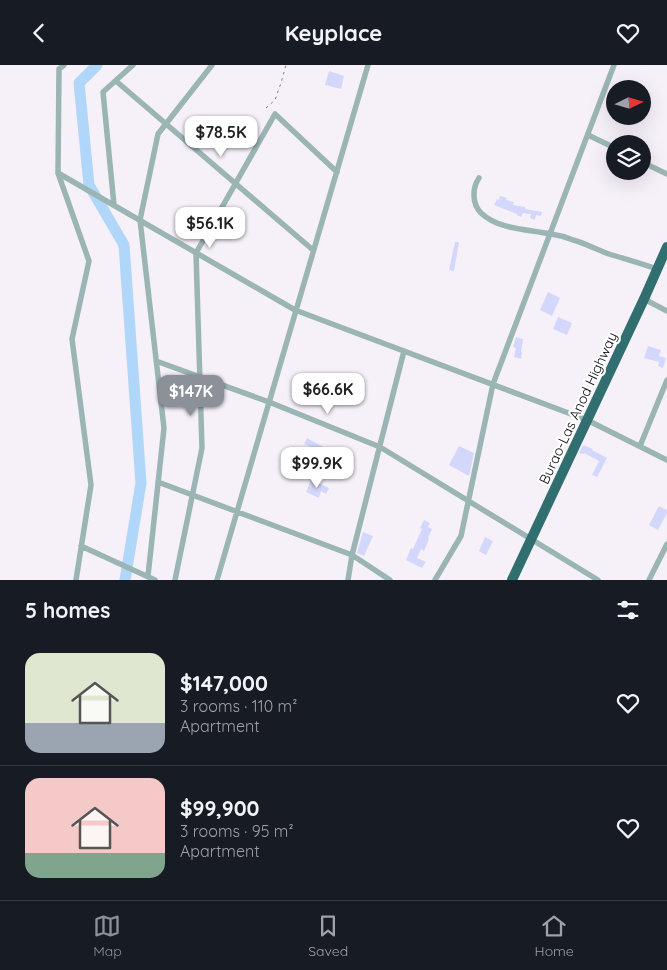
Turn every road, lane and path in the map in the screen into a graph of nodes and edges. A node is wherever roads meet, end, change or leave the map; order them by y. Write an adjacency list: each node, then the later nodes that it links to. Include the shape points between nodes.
1 (64, 65): 14 (street, via 59,69)
2 (133, 65): 7 (street)
3 (212, 65): 9 (street)
4 (286, 65): 8 (path, via 275,100)
5 (368, 65): 13 (street)
6 (614, 65): 10 (street)
7 (116, 81): 9 (street); 18 (street, via 103,92)
8 (266, 108)
9 (166, 123): 17 (street); 19 (street, via 158,134)
10 (588, 135): 11 (street); 20 (street)
11 (606, 144)
12 (651, 166): 15 (street)
13 (336, 172): 17 (street, via 275,114); 22 (street)
14 (58, 173): 18 (street); 44 (street, via 89,261 72,339 91,485)
15 (667, 174)
16 (479, 178): 20 (street, via 474,195 482,214 507,226)
17 (236, 183): 22 (street); 23 (street)
18 (114, 205): 19 (street)
19 (140, 221): 23 (street); 29 (street)
20 (550, 233): 24 (street); 32 (street)
21 (667, 247): 24 (highway, Burao-Las Anod Highway)
22 (313, 250): 26 (street)
23 (196, 253): 26 (street); 30 (street)
24 (657, 269): 25 (highway, Burao-Las Anod Highway)
25 (644, 299): 27 (street); 34 (highway, Burao-Las Anod Highway)
26 (295, 310): 28 (street); 33 (street)
27 (667, 311)
28 (404, 351): 32 (street); 36 (street)
29 (156, 361): 30 (street); 38 (street, via 164,428)
30 (200, 377): 33 (street); 39 (street, via 202,448)
31 (667, 380): 35 (street)
32 (492, 384): 34 (street); 40 (street)
33 (268, 402): 36 (street); 41 (street)
34 (588, 420): 35 (street); 42 (highway, Burao-Las Anod Highway)
35 (640, 446): 37 (street)
36 (380, 447): 40 (street); 45 (street)
37 (667, 460)
38 (158, 482): 39 (street); 46 (street)
39 (192, 495): 41 (street); 49 (street)
40 (468, 501): 42 (street); 53 (street, via 462,536)
41 (236, 512): 45 (street); 50 (street)
42 (531, 540): 54 (highway, Burao-Las Anod Highway); 55 (street)
43 (667, 544): 56 (street)
44 (82, 546): 46 (street); 47 (street)
45 (352, 555): 51 (street); 52 (street)
46 (148, 577): 48 (street)
47 (76, 580)
48 (156, 580)
49 (175, 580)
50 (217, 580)
51 (348, 580)
52 (390, 580)
53 (435, 580)
54 (512, 580)
55 (598, 580)
56 (649, 580)

